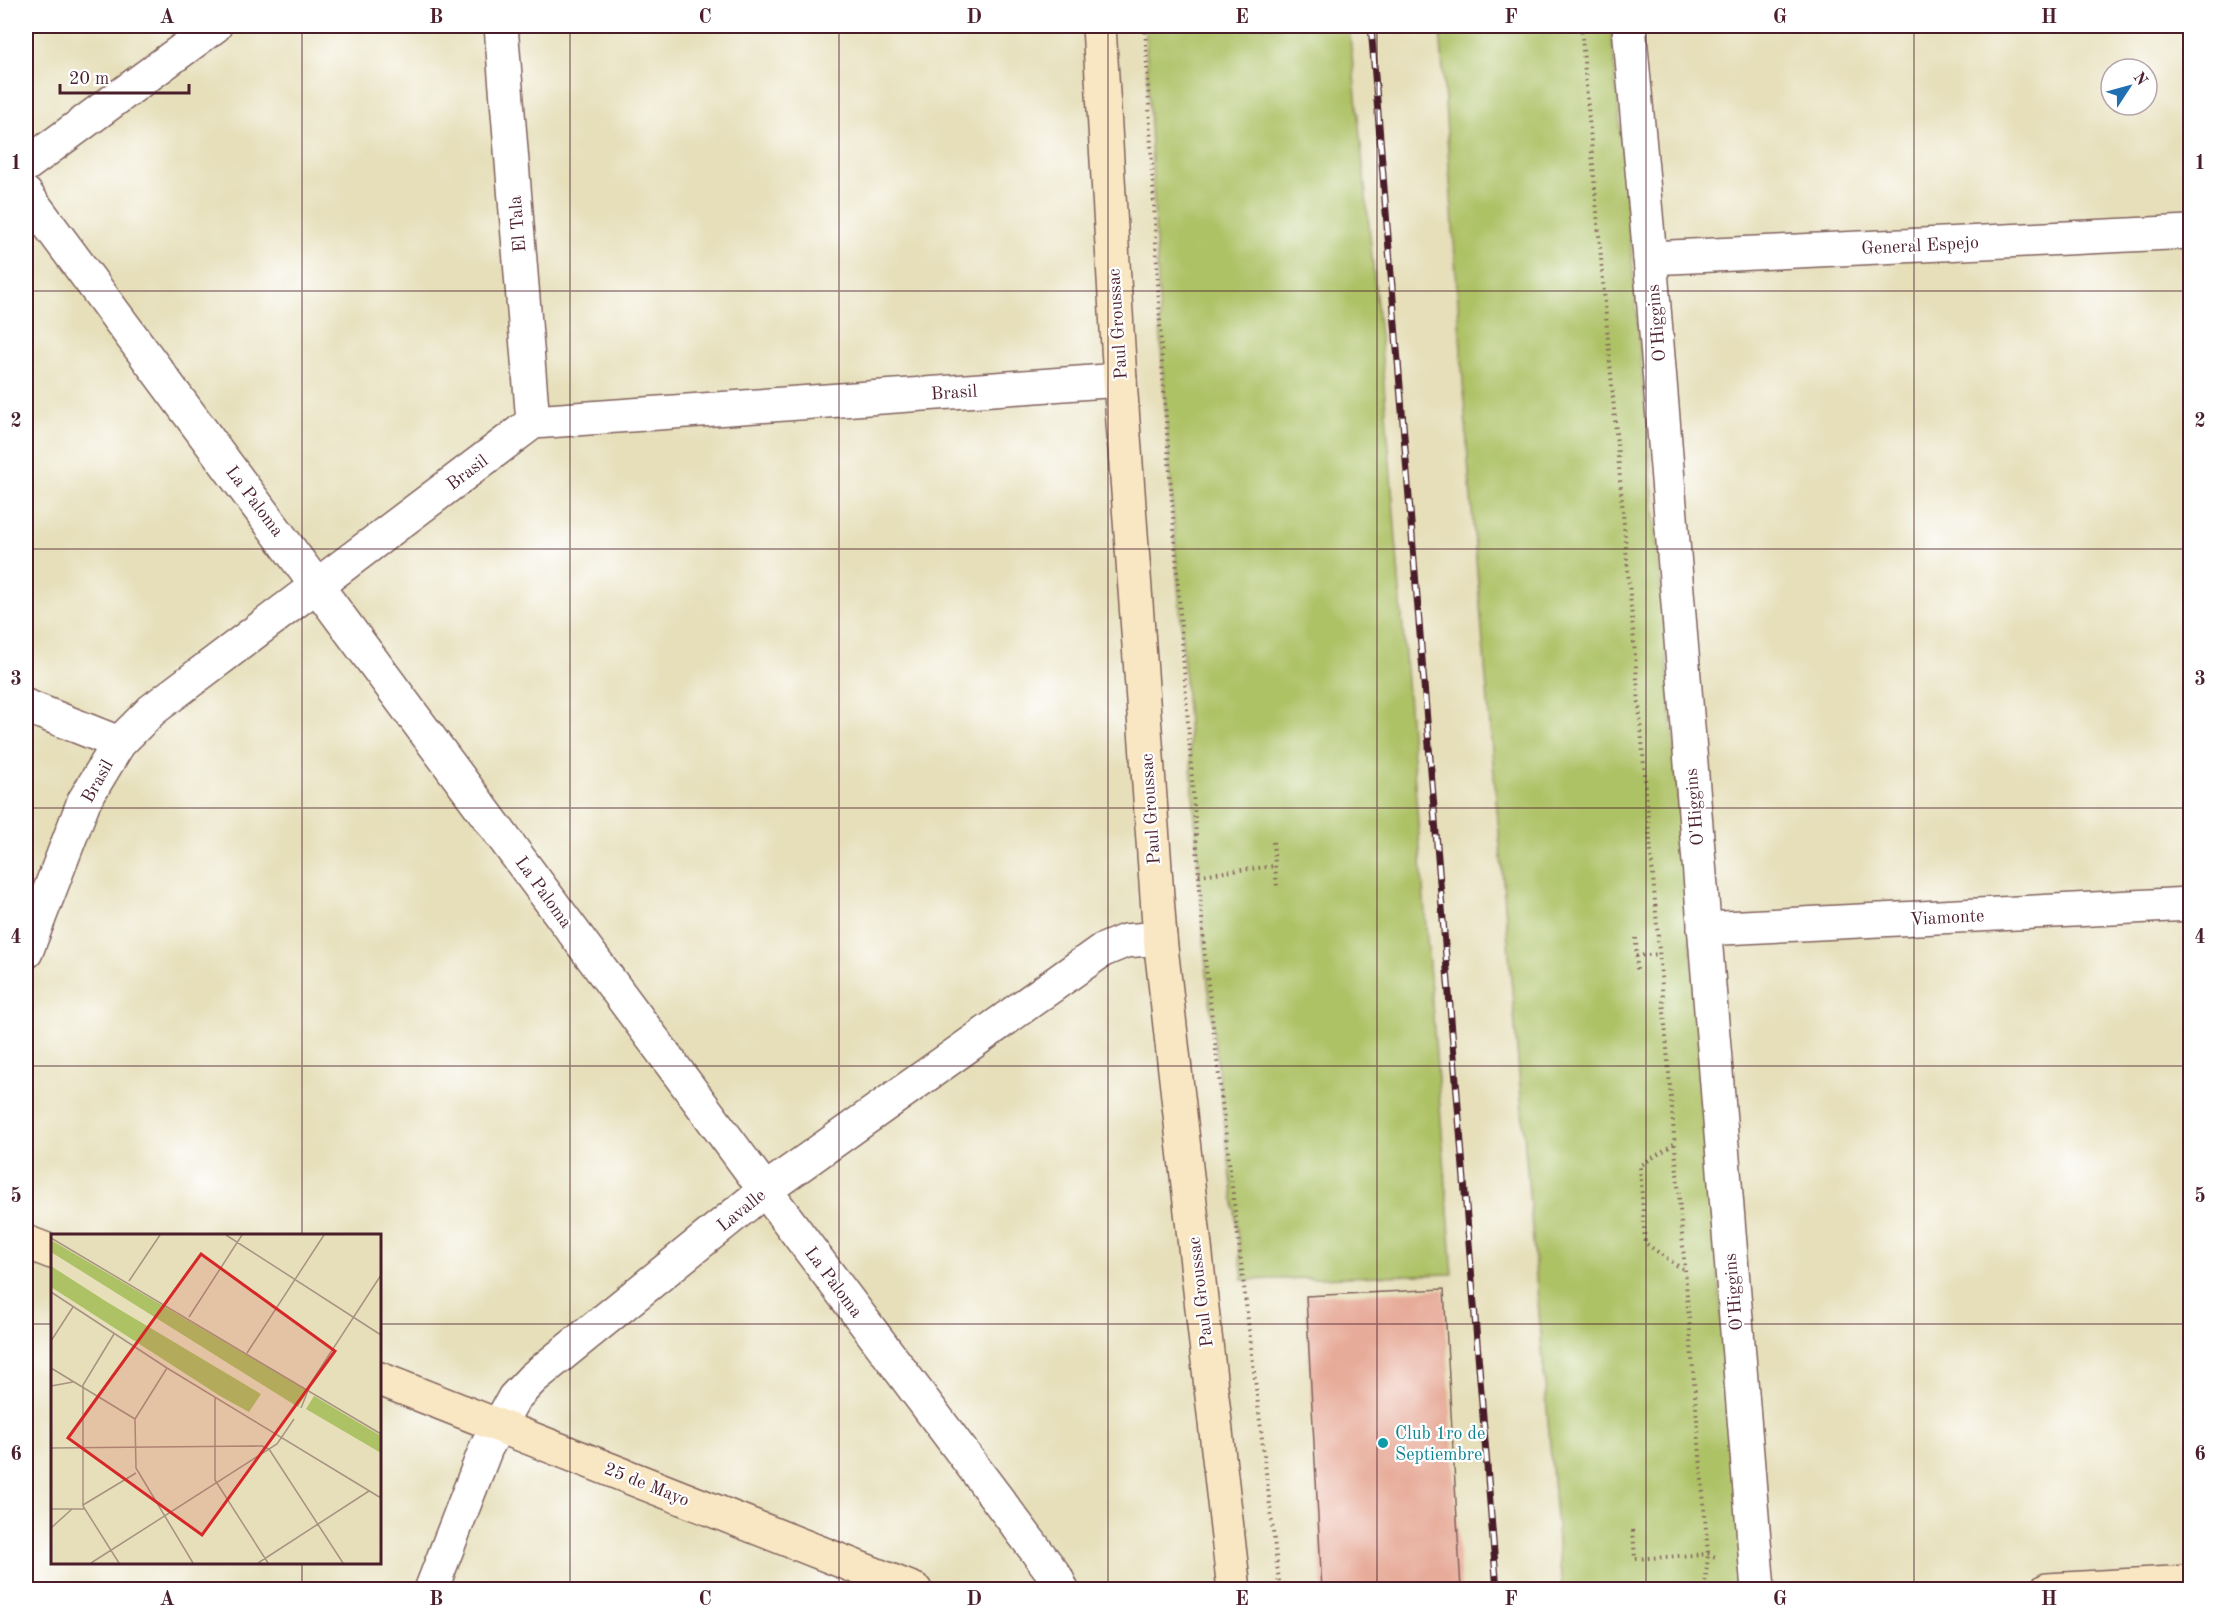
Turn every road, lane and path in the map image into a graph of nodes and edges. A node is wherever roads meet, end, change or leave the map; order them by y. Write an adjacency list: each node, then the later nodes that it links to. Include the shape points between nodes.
1 (215, 26): 7 (street)
2 (501, 26): 12 (street, El Tala)
3 (1098, 26): 11 (street, Paul Groussac)
4 (1145, 26): 18 (path, via 1162,363)
5 (1581, 26): 25 (path)
6 (1629, 26): 10 (street, O'Higgins)
7 (26, 165)
8 (26, 194): 13 (street, La Paloma)
9 (2190, 232): 10 (street, General Espejo)
10 (1650, 258): 21 (street, O'Higgins)
11 (1120, 380): 12 (street, Brasil); 23 (street, Paul Groussac)
12 (533, 422): 13 (street, Brasil)
13 (318, 586): 15 (street, Brasil, via 152,710); 29 (street, La Paloma)
14 (26, 706): 15 (street)
15 (119, 743): 24 (street, Brasil, via 84,801)
16 (1273, 842): 17 (path)
17 (1275, 866): 18 (path); 19 (path)
18 (1199, 875): 43 (path, via 1205,959)
19 (1277, 888)
20 (2190, 904): 21 (street, Viamonte)
21 (1704, 929): 37 (street, O'Higgins)
22 (1636, 938): 26 (path)
23 (1160, 939): 29 (street, Lavalle, via 1125,941 1101,951); 42 (street, Paul Groussac)
24 (26, 952)
25 (1659, 954): 26 (path); 28 (path)
26 (1636, 956): 27 (path)
27 (1637, 972)
28 (1674, 1144): 32 (path); 32 (path, via 1640,1166 1645,1243)
29 (765, 1190): 34 (street, Lavalle, via 533,1378 514,1398); 41 (street, La Paloma)
30 (26, 1242): 31 (street)
31 (51, 1252)
32 (1684, 1271): 36 (path)
33 (381, 1379): 34 (street, 25 de Mayo)
34 (498, 1425): 39 (street, Lavalle); 40 (street, 25 de Mayo)
35 (1633, 1530): 36 (path, via 1635,1559)
36 (1707, 1554): 37 (path); 44 (path)
37 (1757, 1581)
38 (2190, 1581): 45 (street)
39 (431, 1590)
40 (915, 1590)
41 (1062, 1590)
42 (1234, 1590)
43 (1280, 1590)
44 (1705, 1590)
45 (2047, 1590)

